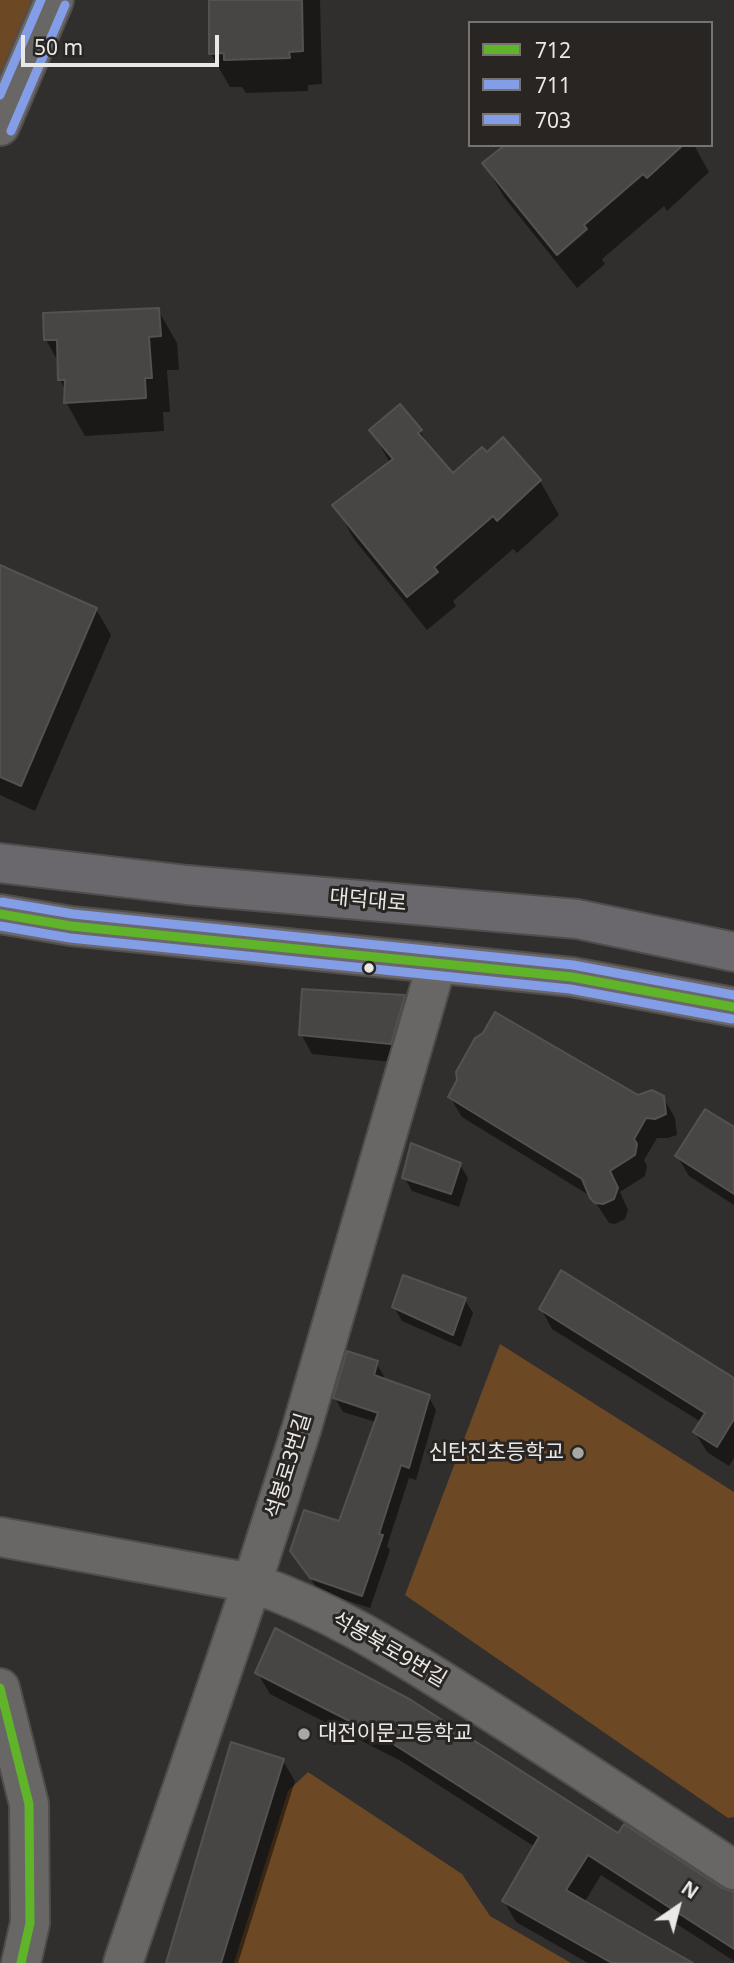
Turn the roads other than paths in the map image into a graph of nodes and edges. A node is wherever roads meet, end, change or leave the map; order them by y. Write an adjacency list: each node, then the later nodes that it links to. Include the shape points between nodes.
1 (54, 0): 2 (street)
2 (0, 126)
3 (0, 863): 5 (main road, 대덕대로, via 187,885 577,919)
4 (0, 914): 6 (main road, via 71,926)
5 (734, 952)
6 (438, 963): 7 (main road, via 572,977); 9 (street, 석봉로3번길)
7 (734, 1007)
8 (0, 1537): 9 (street, 석봉북로9번길)
9 (252, 1583): 11 (street, 석봉북로9번길, via 357,1628); 13 (street, 석봉로3번길)
10 (0, 1688): 12 (street, via 29,1804 30,1923)
11 (734, 1870)
12 (21, 1963)
13 (123, 1963)

